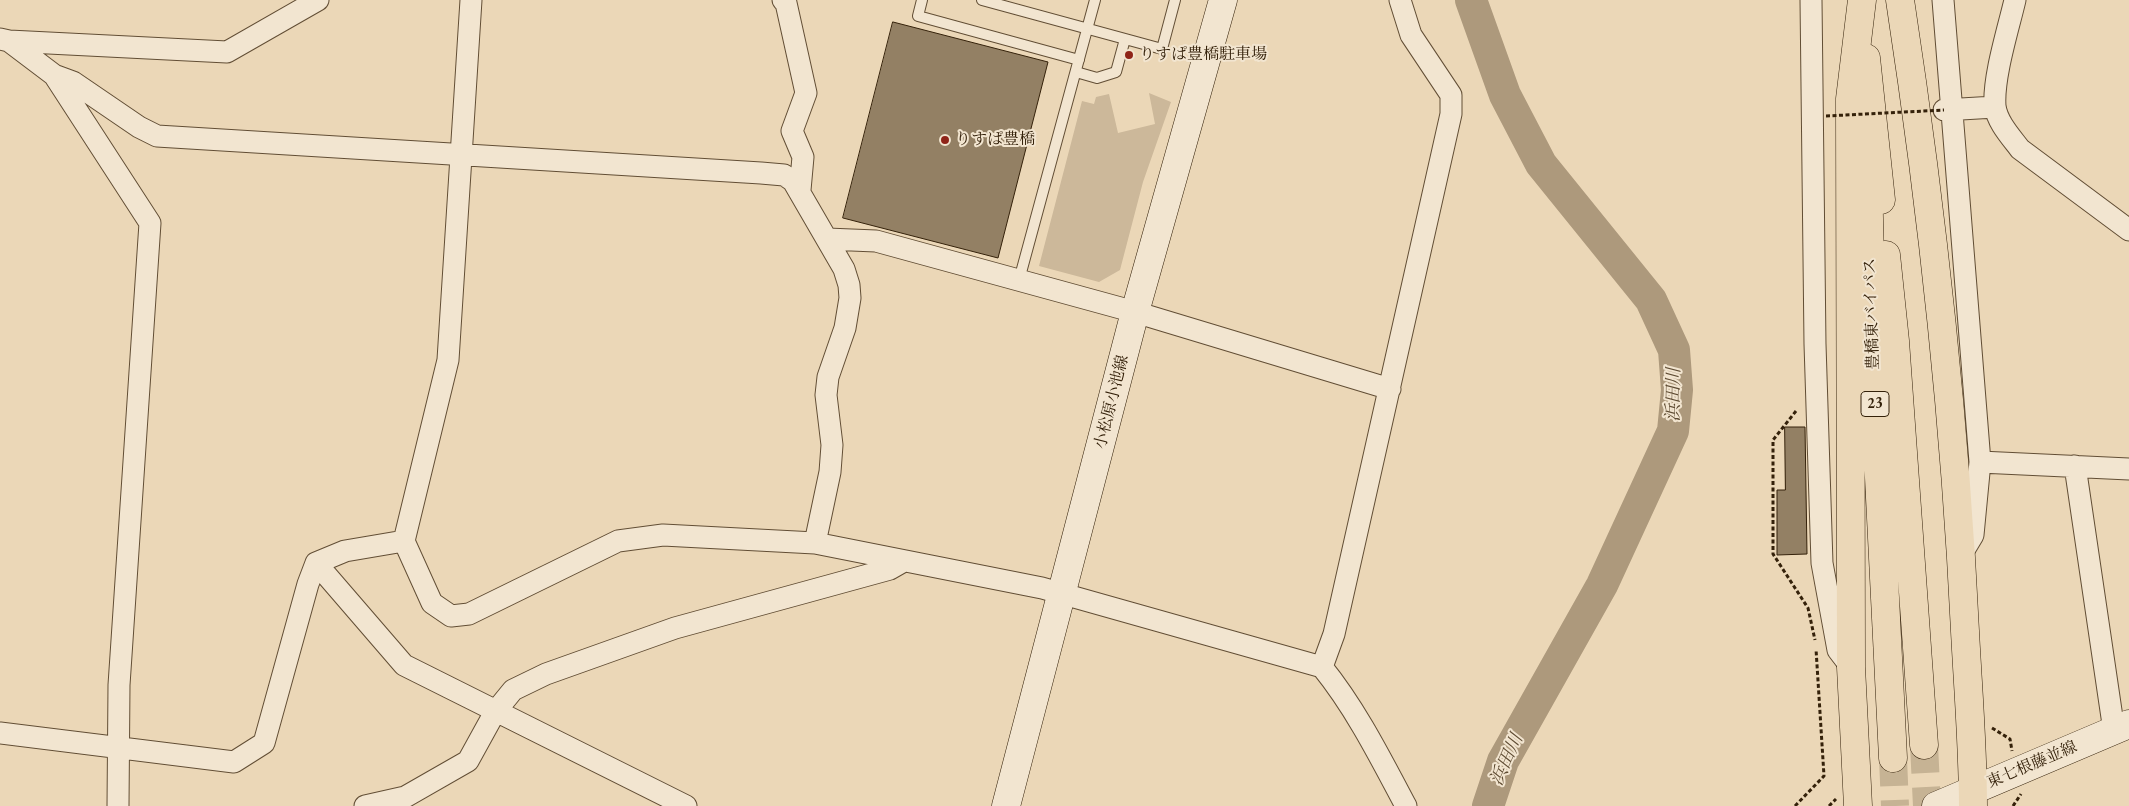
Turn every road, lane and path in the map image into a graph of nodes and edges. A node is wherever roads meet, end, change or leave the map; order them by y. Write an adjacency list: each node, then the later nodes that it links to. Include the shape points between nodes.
1 (318, 0): 17 (street, via 227,52)
2 (471, 0): 25 (street)
3 (783, 0): 26 (street, via 806,93 792,131 803,157)
4 (922, 0): 19 (lane, via 918,16)
5 (982, 0): 15 (lane)
6 (1095, 0): 15 (lane)
7 (1175, 0): 16 (lane, via 1162,49)
8 (1223, 0): 30 (main road, 小松原小池線)
9 (1400, 0): 31 (street, via 1411,35 1451,95 1451,114)
10 (1811, 0): 24 (street)
11 (1862, 0): 18 (highway, 豊橋東バイパス / 23); 43 (highway, 23, via 1850,99)
12 (1900, 0): 38 (highway, via 1922,145 1944,350)
13 (1943, 0): 23 (street)
14 (2015, 0): 22 (street, via 1996,84)
15 (1087, 29): 16 (lane); 19 (lane)
16 (1125, 39): 20 (lane, via 1116,72 1097,78)
17 (5, 40): 21 (street)
18 (1865, 50): 48 (highway, 豊橋東バイパス / 23, via 1895,341); 50 (highway, 豊橋東バイパス / 23, via 1872,337)
19 (1079, 60): 20 (lane)
20 (1076, 72): 29 (lane)
21 (54, 75): 25 (street, via 73,82 157,136); 49 (street, via 150,222)
22 (1995, 108): 23 (street); 27 (street, via 2007,133 2020,149)
23 (1949, 110): 24 (path, bridge); 33 (street)
24 (1820, 116): 43 (street, via 1815,344 1822,563 1838,650)
25 (460, 155): 26 (street, via 784,175); 36 (street, via 448,360)
26 (800, 190): 28 (street)
27 (2129, 230)
28 (827, 239): 29 (street, via 876,241); 37 (street, via 844,269 850,298 846,328 828,377 826,395 832,444 830,472)
29 (1019, 280): 30 (street)
30 (1135, 312): 31 (street); 41 (main road, 小松原小池線)
31 (1390, 389): 42 (street, via 1334,634)
32 (1796, 411): 59 (path, via 1773,440 1773,554 1808,608 1817,652 1824,776)
33 (1980, 462): 34 (street); 38 (street, via 1973,535)
34 (2075, 466): 35 (street); 45 (street)
35 (2129, 469)
36 (404, 541): 37 (street, via 432,603 450,616 469,614 618,541 663,535); 40 (street, via 345,551)
37 (815, 543): 39 (street)
38 (1961, 556): 47 (highway)
39 (904, 561): 41 (street, via 1042,588); 44 (street, via 890,569 675,628 556,671 513,690)
40 (316, 563): 44 (street, via 404,665); 49 (street, via 264,743 234,762)
41 (1062, 596): 42 (street); 57 (main road, 小松原小池線)
42 (1322, 667): 58 (street, via 1335,682)
43 (1851, 667): 52 (highway, 23)
44 (495, 712): 55 (street, via 468,761 405,797); 56 (street)
45 (2121, 728): 51 (main road, 東七根藤並線)
46 (0, 733): 49 (street)
47 (1970, 734): 51 (path, via 1990,726 2010,739); 53 (highway)
48 (1924, 745)
49 (117, 746): 54 (street)
50 (1893, 758)
51 (2015, 773): 53 (main road, 東七根藤並線); 62 (path, via 2021,795)
52 (1857, 796): 60 (path, via 1840,794)
53 (1973, 798): 61 (main road, 東七根藤並線)
54 (118, 806)
55 (365, 806)
56 (686, 806)
57 (1006, 806)
58 (1406, 806)
59 (1794, 806)
60 (1829, 806)
61 (1936, 806)
62 (2013, 806)

